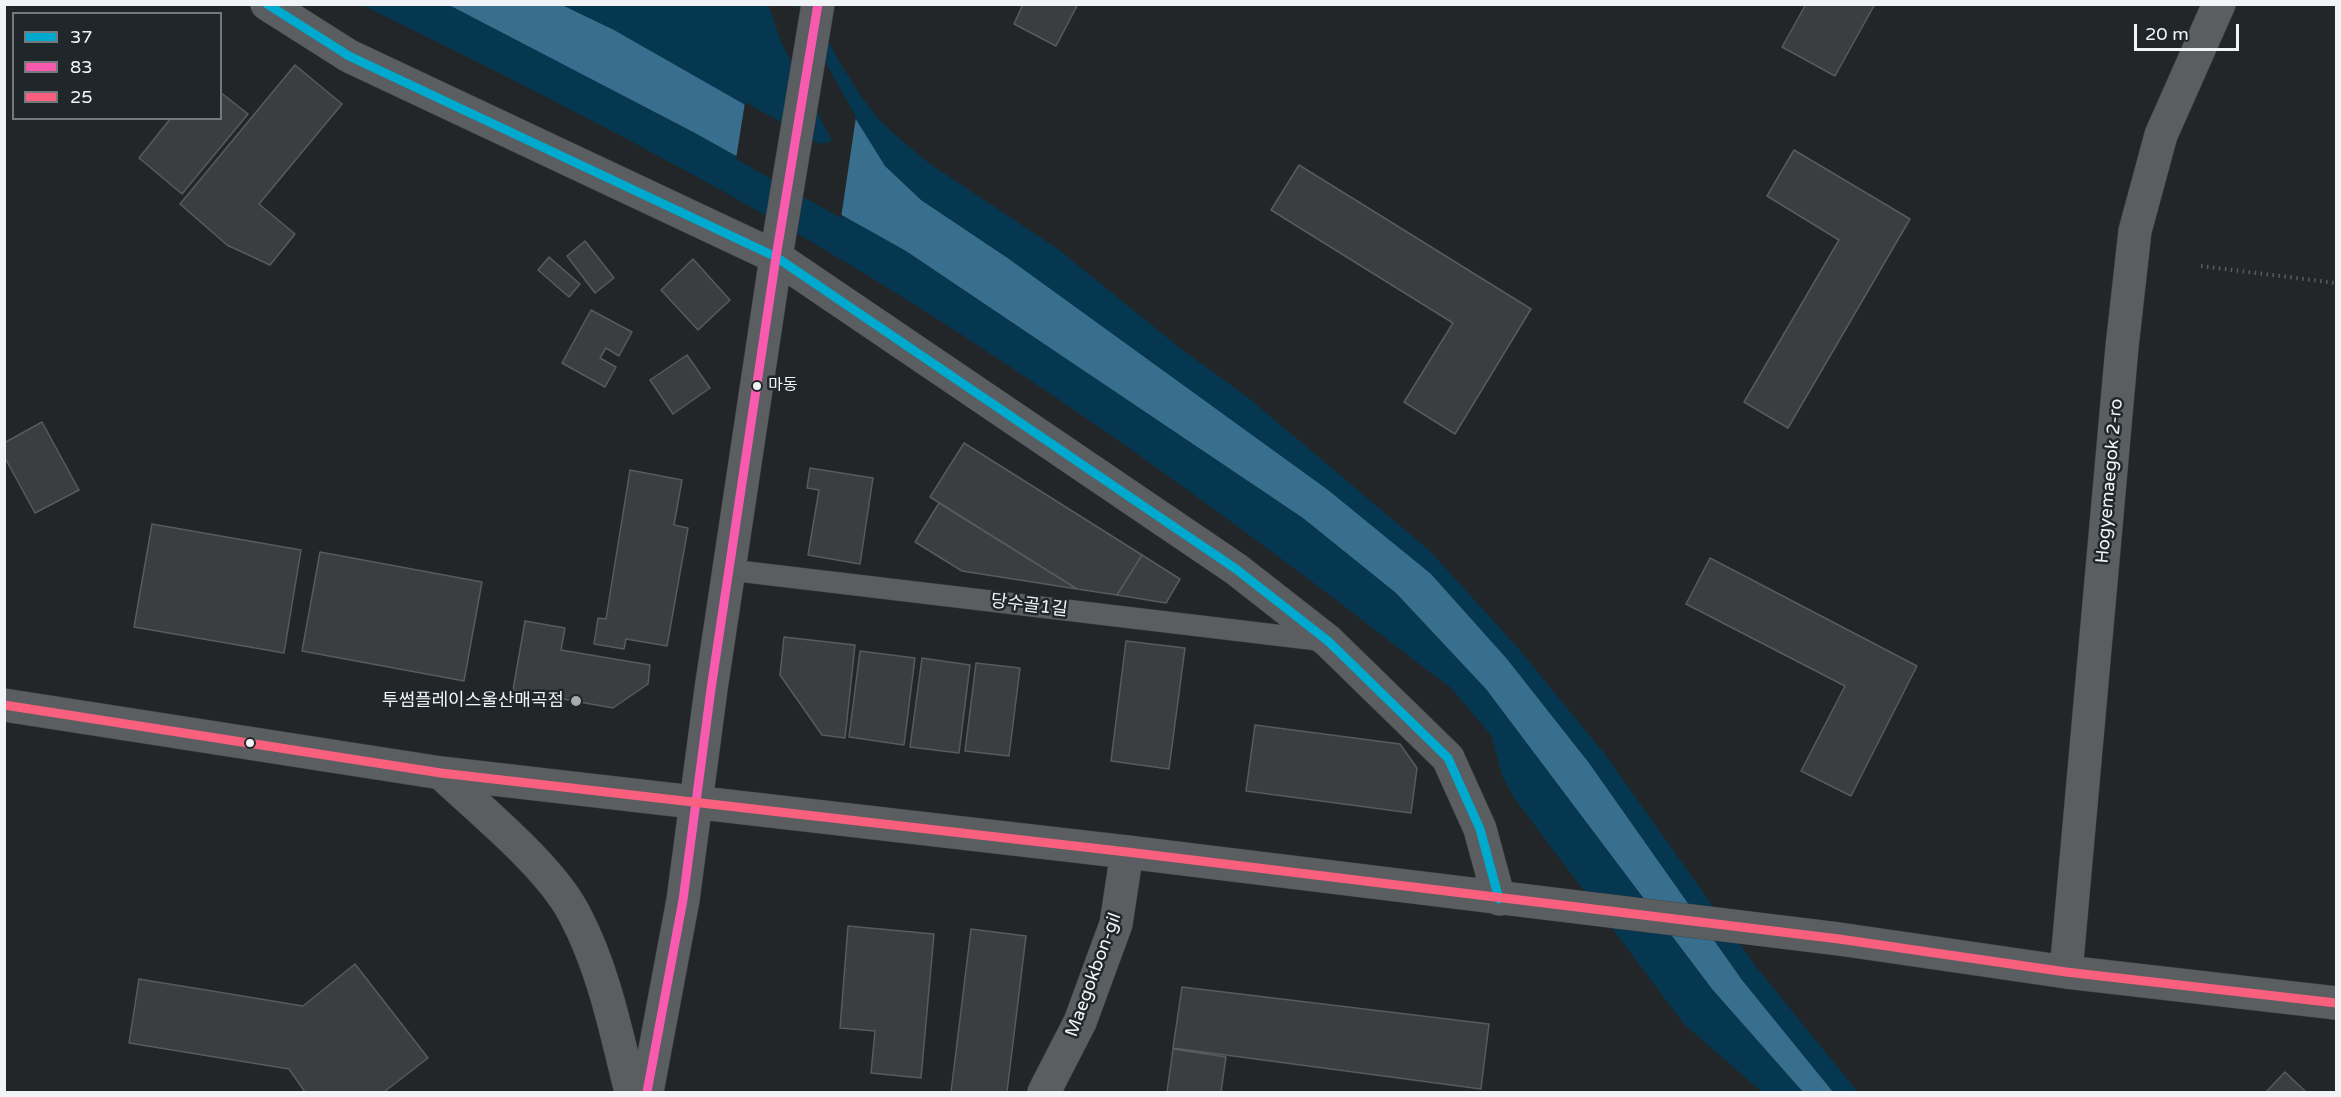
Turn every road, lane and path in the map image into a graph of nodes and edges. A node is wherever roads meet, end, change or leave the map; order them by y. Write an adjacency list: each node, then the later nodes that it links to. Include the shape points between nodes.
1 (267, 4): 4 (street, via 349,56)
2 (818, 4): 4 (street)
3 (2219, 4): 14 (street, Hogyemaegok 2-ro, via 2161,135 2135,231)
4 (776, 257): 7 (street); 8 (street, via 1236,569)
5 (2201, 266): 6 (path)
6 (2337, 283)
7 (730, 570): 8 (lane, 당수골1길); 11 (street)
8 (1328, 641): 13 (street, via 1449,758 1480,829)
9 (4, 705): 10 (street)
10 (441, 773): 11 (street); 16 (street, via 547,875 574,913 600,970)
11 (696, 803): 12 (street); 17 (street, via 683,900)
12 (1127, 852): 13 (street); 18 (street, Maegokbon-gil, via 1116,924 1080,1022)
13 (1499, 898): 14 (street, via 1839,939)
14 (2066, 972): 15 (street)
15 (2337, 1003)
16 (631, 1092)
17 (647, 1092)
18 (1044, 1092)

